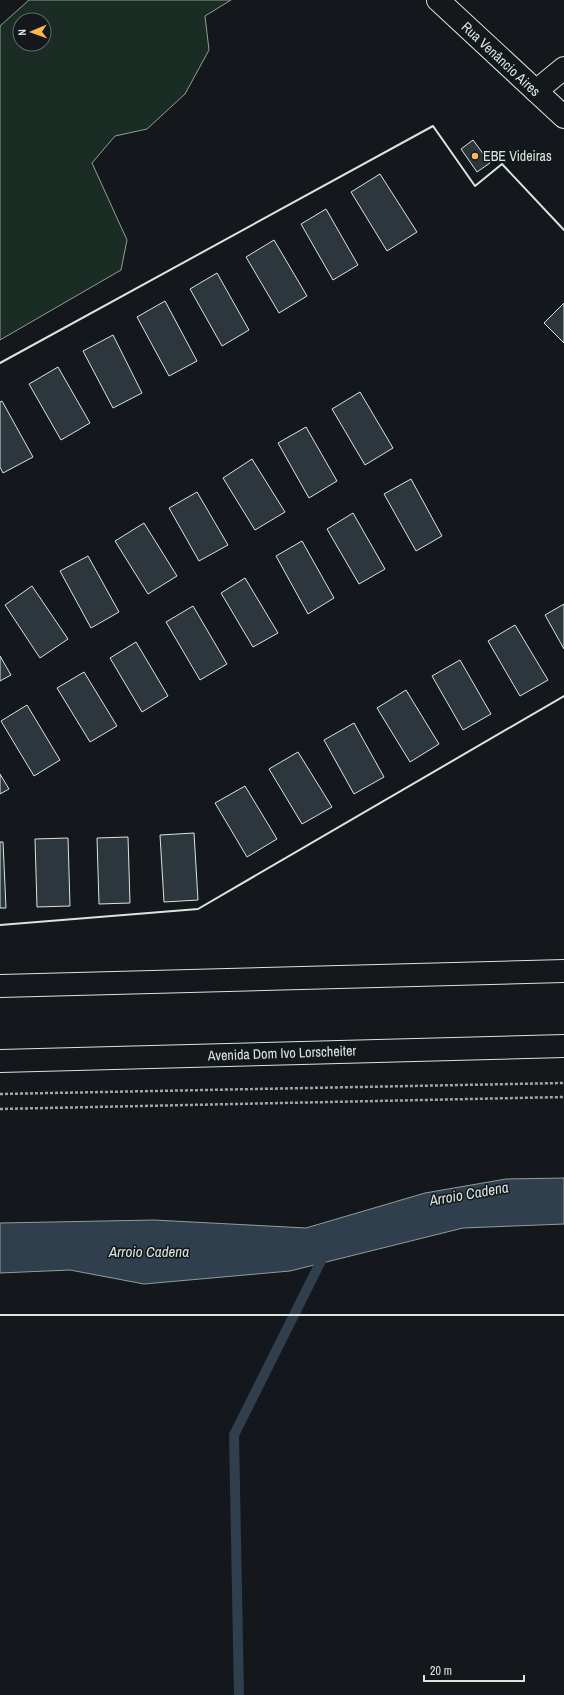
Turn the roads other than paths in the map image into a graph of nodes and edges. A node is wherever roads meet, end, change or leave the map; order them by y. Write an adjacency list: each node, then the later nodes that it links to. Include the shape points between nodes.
1 (438, 0): 3 (main road, Rua Venâncio Aires)
2 (564, 68): 3 (main road)
3 (536, 91): 4 (main road, Rua Venâncio Aires)
4 (564, 117)
5 (564, 971): 6 (main road)
6 (0, 986)
7 (564, 1046): 8 (main road, Avenida Dom Ivo Lorscheiter)
8 (0, 1061)

